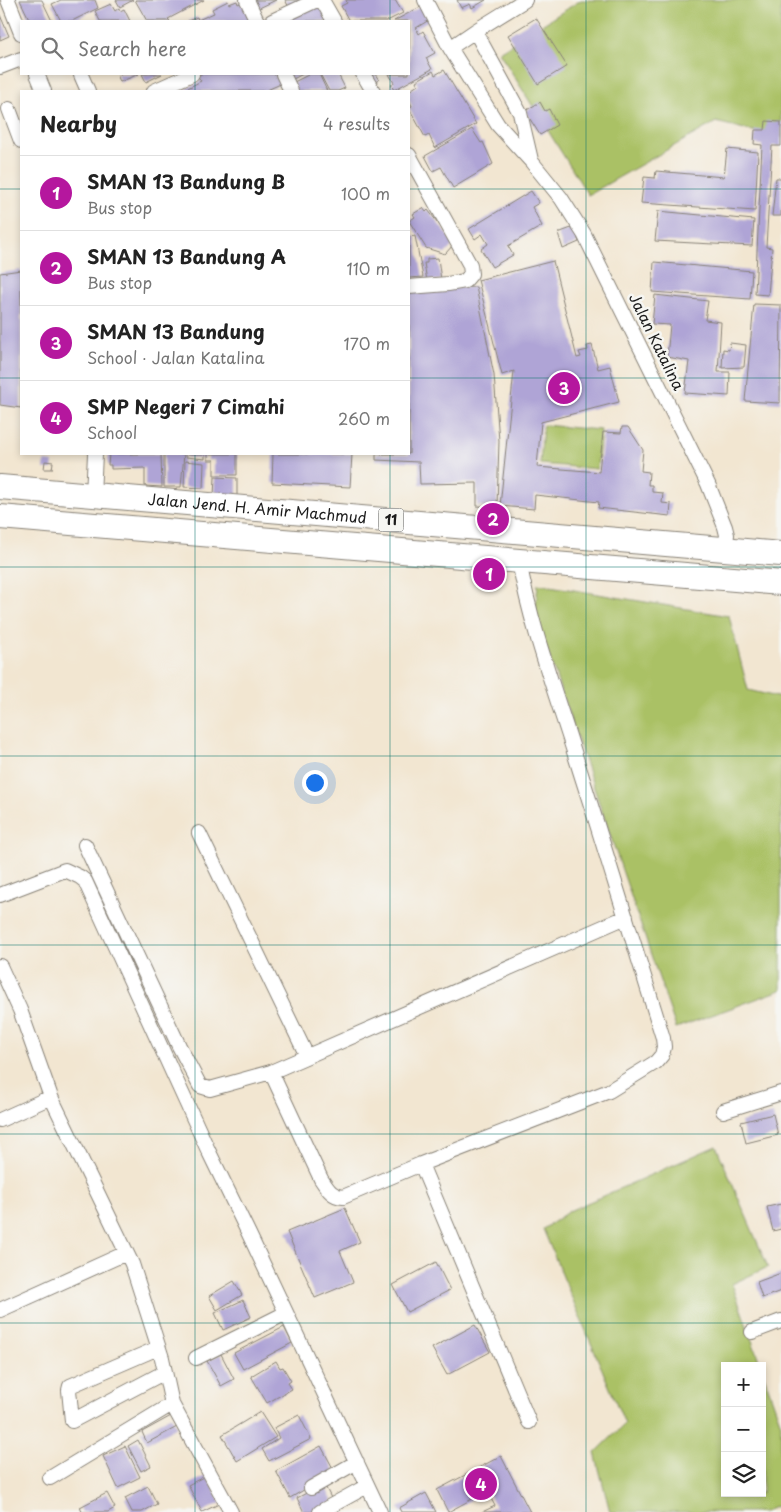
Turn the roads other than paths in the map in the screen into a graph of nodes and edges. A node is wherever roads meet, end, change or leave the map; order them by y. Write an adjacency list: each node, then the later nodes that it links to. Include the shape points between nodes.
1 (8, 0): 10 (street)
2 (247, 0): 7 (street)
3 (317, 0): 8 (street)
4 (322, 0): 9 (street)
5 (425, 0): 12 (street, Jalan Katalina)
6 (525, 0): 11 (street)
7 (257, 20)
8 (274, 20)
9 (333, 20)
10 (20, 30)
11 (475, 30): 12 (street); 28 (street, Jalan Katalina, via 520,113)
12 (450, 48): 28 (street, Jalan Katalina, via 498,124)
13 (20, 59): 14 (street)
14 (0, 67)
15 (37, 75): 20 (street)
16 (81, 75): 21 (street)
17 (190, 75): 22 (street)
18 (283, 75): 23 (street)
19 (364, 75): 24 (street)
20 (44, 90)
21 (88, 90)
22 (162, 90)
23 (291, 90)
24 (372, 90)
25 (8, 109): 26 (street)
26 (20, 139)
27 (410, 157): 29 (street, via 470,265 471,274 465,280 448,284)
28 (531, 161): 38 (street, Jalan Katalina, via 561,198 589,242 708,484 725,527)
29 (410, 287)
30 (95, 455): 32 (street)
31 (0, 487): 32 (highway, Jalan Jend. H. Amir Machmud / 11)
32 (93, 495): 33 (highway, Jalan Jend. H. Amir Machmud / 11)
33 (264, 509): 34 (highway, Jalan Jend. H. Amir Machmud / 11); 36 (highway)
34 (316, 514): 37 (highway); 38 (highway, Jalan Jend. H. Amir Machmud / 11)
35 (0, 517): 36 (highway, Jalan Jend. H. Amir Machmud / 11)
36 (262, 539): 37 (highway, Jalan Jend. H. Amir Machmud / 11)
37 (314, 544): 40 (highway, Jalan Jend. H. Amir Machmud / 11)
38 (725, 550): 39 (highway, Jalan Jend. H. Amir Machmud / 11)
39 (781, 554)
40 (519, 561): 41 (highway, Jalan Jend. H. Amir Machmud / 11); 45 (street, via 544,658)
41 (781, 584)
42 (199, 833): 47 (street)
43 (84, 845): 48 (street, via 200,1086 210,1089)
44 (0, 895): 56 (street, via 65,870 84,882)
45 (626, 916): 47 (street); 53 (street, via 663,1038 662,1055 609,1091)
46 (0, 966): 50 (street, via 20,1010)
47 (307, 1056): 48 (street)
48 (271, 1072): 53 (street, via 321,1179 336,1197 343,1197)
49 (781, 1093): 51 (street)
50 (51, 1097): 52 (street); 54 (street)
51 (722, 1111)
52 (0, 1120)
53 (421, 1164): 63 (street)
54 (126, 1253): 55 (street); 59 (street)
55 (0, 1310)
56 (286, 1313): 60 (street); 64 (street)
57 (781, 1321): 58 (street)
58 (752, 1332)
59 (158, 1348): 61 (street); 61 (street, via 70,1386 72,1421)
60 (196, 1358)
61 (165, 1372): 62 (street)
62 (172, 1404): 65 (street); 68 (street)
63 (529, 1422)
64 (357, 1462): 66 (street); 67 (street)
65 (50, 1478)
66 (367, 1486): 69 (street); 70 (street)
67 (311, 1488)
68 (231, 1512)
69 (320, 1512)
70 (380, 1512)

